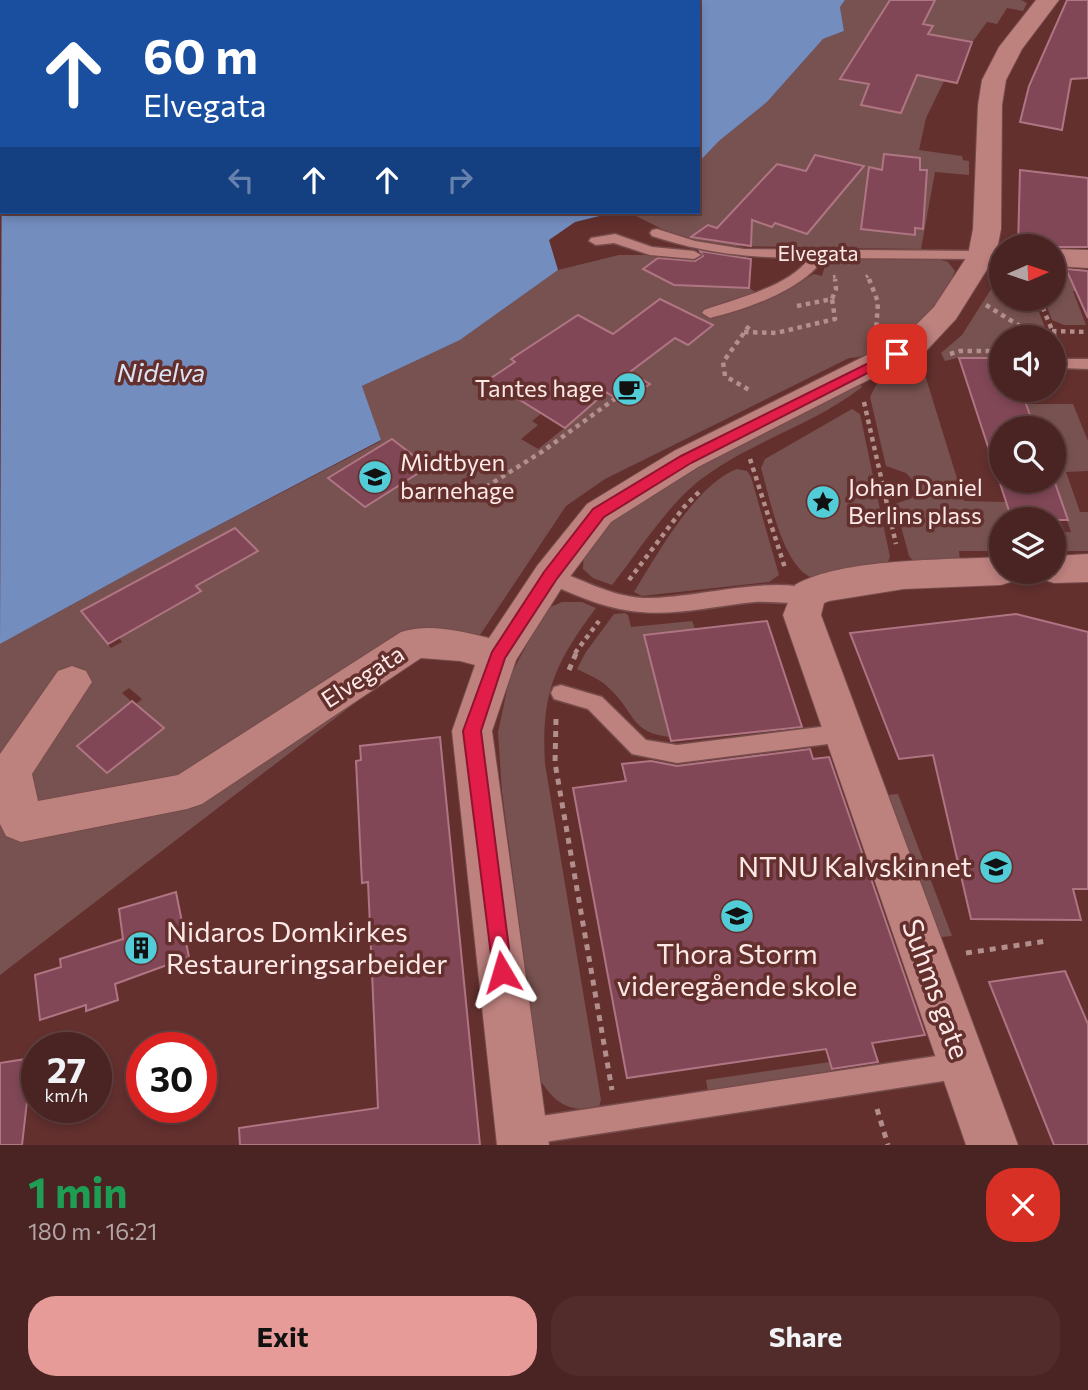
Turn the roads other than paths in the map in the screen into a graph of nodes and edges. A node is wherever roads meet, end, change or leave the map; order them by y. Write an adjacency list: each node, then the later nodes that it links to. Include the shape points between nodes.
1 (1041, 1): 3 (street, via 995,80 990,105)
2 (657, 233): 5 (lane, Elvegata, via 693,246)
3 (989, 240)
4 (596, 241): 5 (lane, via 615,238 650,251 704,256)
5 (744, 253): 6 (lane, Elvegata)
6 (824, 254): 7 (lane, Elvegata); 11 (lane, via 808,271 785,284)
7 (989, 256)
8 (1066, 258): 10 (street)
9 (989, 259): 17 (street, via 916,343 686,459 599,513)
10 (1088, 259)
11 (710, 313)
12 (1067, 364): 13 (lane)
13 (1088, 364)
14 (1088, 568): 15 (street)
15 (1066, 569)
16 (989, 571): 18 (street, via 904,575 820,588)
17 (550, 576): 18 (lane, via 614,600 645,606 777,592); 19 (street)
18 (808, 595): 22 (street, Suhms gate, via 802,615)
19 (498, 656): 20 (street, Elvegata, via 460,646 415,643 187,790 21,823 12,772); 24 (street, via 472,731)
20 (72, 682)
21 (561, 693): 22 (lane, via 594,703 640,748 677,754)
22 (844, 733): 23 (street, Suhms gate)
23 (964, 1065): 24 (lane, via 617,1119); 25 (street, Suhms gate)
24 (522, 1139)
25 (992, 1145)

